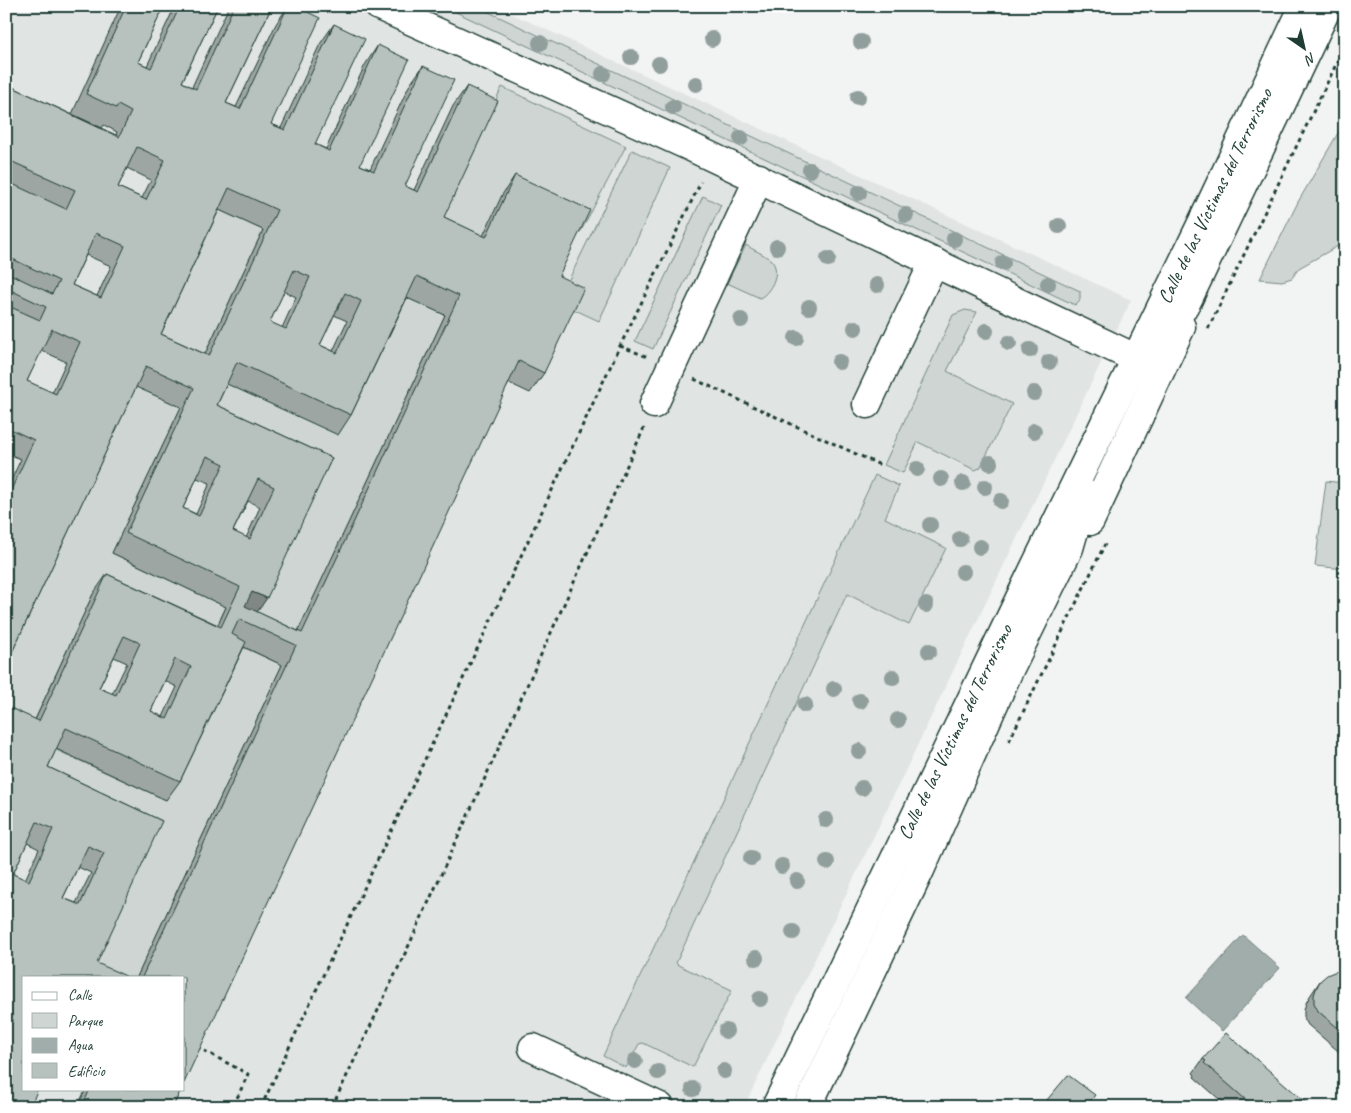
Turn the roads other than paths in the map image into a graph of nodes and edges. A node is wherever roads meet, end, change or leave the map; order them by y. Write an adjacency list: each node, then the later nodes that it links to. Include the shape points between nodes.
1 (380, 6): 4 (street)
2 (1304, 6): 7 (street, Calle de las Víctimas del Terrorismo)
3 (1328, 6): 6 (street, Calle de las Víctimas del Terrorismo)
4 (759, 178): 5 (street); 8 (street)
5 (934, 262): 7 (street); 9 (street)
6 (1188, 299): 7 (street, Calle de las Víctimas del Terrorismo, via 1160,346); 10 (street, Calle de las Víctimas del Terrorismo, via 1181,327 1089,522)
7 (1136, 359): 10 (street, Calle de las Víctimas del Terrorismo, via 1141,371 1140,388 1080,510); 14 (street, Calle de las Víctimas del Terrorismo)
8 (654, 404)
9 (867, 404)
10 (1069, 548): 11 (street, Calle de las Víctimas del Terrorismo, via 1009,670)
11 (875, 965): 15 (street, Calle de las Víctimas del Terrorismo, via 858,976 844,997); 16 (street, Calle de las Víctimas del Terrorismo)
12 (533, 1048): 13 (street)
13 (660, 1107)
14 (776, 1107)
15 (790, 1107)
16 (807, 1107)

